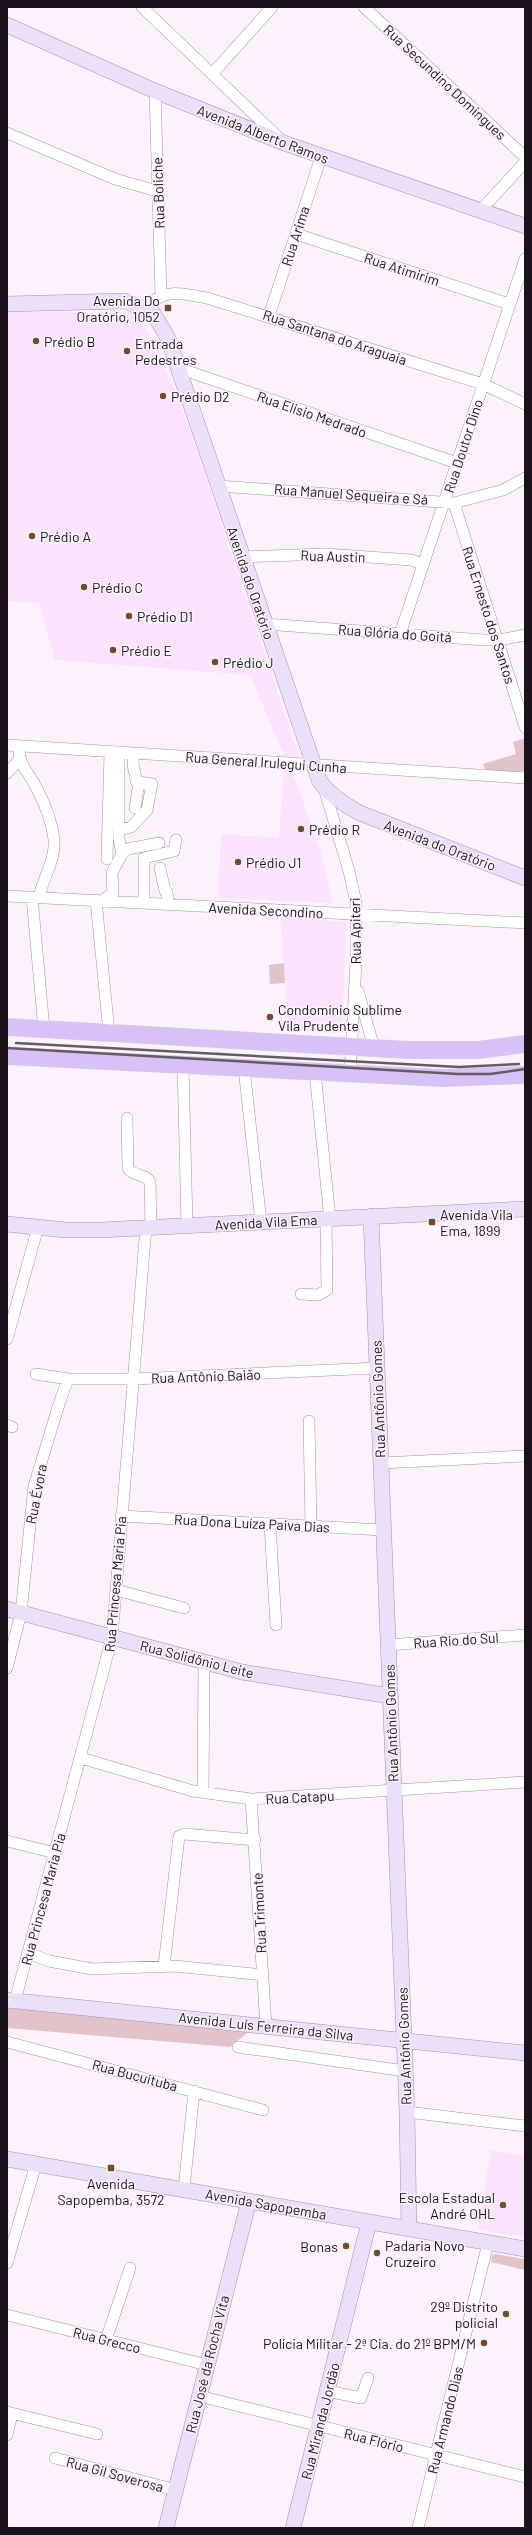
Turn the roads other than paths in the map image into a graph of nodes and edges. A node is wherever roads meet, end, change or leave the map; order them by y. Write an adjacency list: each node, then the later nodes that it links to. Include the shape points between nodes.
1 (142, 7): 5 (street)
2 (272, 7): 5 (street)
3 (364, 7): 10 (street, Rua Secundino Domingues)
4 (7, 25): 6 (main road, Avenida Alberto Ramos)
5 (213, 74): 8 (street)
6 (155, 91): 8 (main road, Avenida Alberto Ramos); 12 (street, Rua Boliche)
7 (7, 133): 12 (street, via 115,179)
8 (284, 143): 9 (main road, Avenida Alberto Ramos)
9 (321, 157): 13 (main road, Avenida Alberto Ramos); 15 (street, Rua Arima)
10 (525, 157)
11 (525, 162): 13 (street)
12 (157, 191): 18 (street, Rua Boliche)
13 (480, 211): 14 (main road, Avenida Alberto Ramos)
14 (525, 226)
15 (296, 234): 20 (street, Rua Atimirim); 21 (street, Rua Arima)
16 (525, 259): 20 (street, Rua Doutor Dino)
17 (7, 297): 18 (main road, Avenida do Oratório, via 130,293)
18 (153, 301): 19 (main road, Avenida do Oratório); 21 (street, Rua Santana do Araguaia, via 178,294 207,298); 22 (main road, Avenida do Oratório, via 158,319 168,338); 23 (main road, Avenida do Oratório, via 168,321)
19 (7, 304)
20 (509, 304): 24 (street, Rua Doutor Dino)
21 (269, 316): 24 (street, Rua Santana do Araguaia)
22 (172, 357): 23 (street, Rua Elisio Medrado); 26 (main road, Avenida do Oratório, via 208,458)
23 (186, 371): 26 (main road, Avenida do Oratório, via 213,456); 27 (street, Rua Elisio Medrado)
24 (483, 384): 25 (street, Rua Santana do Araguaia); 27 (street, Rua Doutor Dino)
25 (525, 404)
26 (212, 462): 29 (main road, Avenida do Oratório)
27 (457, 463): 30 (street, Rua Doutor Dino)
28 (525, 478): 30 (street, Rua Manuel Sequeira e Sá, via 503,490)
29 (219, 486): 30 (street, Rua Manuel Sequeira e Sá); 31 (main road, Avenida do Oratório)
30 (449, 502): 32 (street, Rua Doutor Dino); 36 (street, Rua Ernesto dos Santos)
31 (241, 557): 32 (street, Rua Austin, via 325,554 411,560); 33 (main road, Avenida do Oratório)
32 (424, 564): 34 (street, Rua Doutor Dino)
33 (265, 624): 34 (street, Rua Glória do Goitá); 43 (main road, Avenida do Oratório)
34 (400, 634): 36 (street, Rua Glória do Goitá)
35 (525, 635): 36 (street, Rua Glória do Goitá)
36 (497, 640): 37 (street, Rua Ernesto dos Santos)
37 (525, 727)
38 (7, 745): 39 (street, Rua General Irulegui Cunha)
39 (19, 746): 40 (street, Rua General Irulegui Cunha); 42 (street)
40 (114, 752): 41 (street, Rua General Irulegui Cunha); 49 (street); 53 (street)
41 (135, 754): 43 (street, Rua General Irulegui Cunha); 46 (street, via 132,760 134,775)
42 (19, 760): 44 (street); 57 (street, via 38,790 49,817 54,839 54,854)
43 (313, 765): 45 (street, Rua General Irulegui Cunha); 47 (main road, Avenida do Oratório)
44 (7, 773)
45 (525, 778)
46 (139, 782): 48 (street); 49 (street, via 152,784 147,810 131,827)
47 (323, 787): 55 (main road, Avenida do Oratório, via 345,805 360,813); 61 (street, Rua Apiteri, via 355,892)
48 (135, 808)
49 (119, 830): 52 (street)
50 (176, 840): 59 (street, via 174,851 144,858)
51 (159, 843): 52 (street, via 128,850)
52 (122, 854): 58 (street, via 112,872 112,893)
53 (107, 859)
54 (160, 868): 60 (street)
55 (525, 878)
56 (7, 896): 57 (street, Avenida Secondino)
57 (36, 897): 58 (street, Avenida Secondino); 65 (street)
58 (99, 900): 59 (street, Avenida Secondino); 66 (street)
59 (144, 903): 60 (street, Avenida Secondino)
60 (168, 904): 61 (street, Avenida Secondino)
61 (356, 914): 62 (street, Avenida Secondino); 63 (street, Rua Apiteri)
62 (525, 924)
63 (355, 983): 68 (street, Rua Apiteri); 69 (street, Rua Apiteri)
64 (7, 1027): 65 (main road)
65 (44, 1030): 66 (main road)
66 (109, 1033): 68 (main road)
67 (525, 1044): 69 (main road, via 478,1050)
68 (352, 1047): 69 (main road); 74 (street, Rua Apiteri)
69 (374, 1048)
70 (7, 1056): 71 (main road)
71 (183, 1065): 72 (main road); 82 (street)
72 (244, 1068): 73 (main road); 80 (street)
73 (315, 1072): 74 (main road); 79 (street)
74 (350, 1074): 75 (main road, via 442,1078)
75 (525, 1075)
76 (126, 1118): 84 (street, Rua Princesa Maria Pia, via 128,1168 131,1173 149,1179 150,1182)
77 (525, 1209): 78 (main road, Avenida Vila Ema)
78 (372, 1216): 79 (main road, Avenida Vila Ema); 87 (main road, Rua Antônio Gomes)
79 (328, 1219): 80 (main road, Avenida Vila Ema); 85 (street, via 327,1290 318,1295)
80 (261, 1222): 82 (main road, Avenida Vila Ema)
81 (7, 1224): 83 (main road, Avenida Vila Ema)
82 (187, 1225): 84 (main road, Avenida Vila Ema)
83 (38, 1227): 84 (main road, Avenida Vila Ema, via 66,1230); 86 (street)
84 (149, 1227): 90 (street, Rua Princesa Maria Pia)
85 (301, 1294)
86 (7, 1340)
87 (377, 1368): 90 (street, Rua Antônio Baião); 93 (main road, Rua Antônio Gomes)
88 (36, 1374): 89 (street, Rua Antônio Baião)
89 (68, 1379): 90 (street, Rua Antônio Baião); 101 (street, Rua Évora, via 32,1499)
90 (134, 1379): 94 (street, Rua Princesa Maria Pia)
91 (309, 1421): 96 (street)
92 (525, 1456): 93 (street)
93 (381, 1463): 97 (main road, Rua Antônio Gomes)
94 (121, 1516): 95 (street, Rua Dona Luíza Paiva Dias); 98 (street, Rua Princesa Maria Pia)
95 (270, 1525): 96 (street, Rua Dona Luíza Paiva Dias); 102 (street)
96 (311, 1527): 97 (street, Rua Dona Luíza Paiva Dias)
97 (383, 1530): 105 (main road, Rua Antônio Gomes)
98 (116, 1590): 99 (street); 104 (street, Rua Princesa Maria Pia)
99 (184, 1608)
100 (7, 1609): 101 (main road, Rua Solidônio Leite)
101 (22, 1613): 104 (main road, Rua Solidônio Leite); 107 (street, Rua Évora)
102 (276, 1625)
103 (525, 1635): 105 (street, Rua Rio do Sul)
104 (112, 1638): 106 (main road, Rua Solidônio Leite); 109 (street, Rua Princesa Maria Pia)
105 (388, 1645): 108 (main road, Rua Antônio Gomes)
106 (204, 1663): 108 (main road, Rua Solidônio Leite, via 242,1672); 112 (street)
107 (7, 1668)
108 (390, 1696): 111 (main road, Rua Antônio Gomes)
109 (81, 1758): 112 (street, Rua Catapu, via 152,1781); 116 (street, Rua Princesa Maria Pia)
110 (525, 1782): 111 (street, Rua Catapu)
111 (393, 1791): 113 (street, Rua Catapu); 122 (main road, Rua Antônio Gomes)
112 (203, 1793): 113 (street, Rua Catapu)
113 (251, 1799): 114 (street, Rua Trimonte)
114 (255, 1840): 118 (street, via 184,1834 179,1836); 119 (street, Rua Trimonte)
115 (7, 1841): 116 (street)
116 (55, 1853): 117 (street, Rua Princesa Maria Pia)
117 (28, 1953): 118 (street, via 49,1961 92,1968); 120 (street, Rua Princesa Maria Pia)
118 (164, 1966): 119 (street)
119 (263, 1975): 121 (street, Rua Trimonte)
120 (11, 2001): 121 (main road, Avenida Luís Ferreira da Silva)
121 (266, 2026): 122 (main road, Avenida Luís Ferreira da Silva)
122 (404, 2040): 125 (main road, Avenida Luís Ferreira da Silva); 126 (main road, Rua Antônio Gomes)
123 (7, 2042): 127 (street, Rua Bucuituba)
124 (238, 2047): 126 (street)
125 (525, 2053)
126 (405, 2071): 129 (main road, Rua Antônio Gomes)
127 (194, 2091): 128 (street, Rua Bucuituba); 133 (street)
128 (263, 2110)
129 (407, 2112): 130 (street); 136 (main road, Rua Antônio Gomes)
130 (525, 2126)
131 (7, 2159): 132 (main road, Avenida Sapopemba)
132 (36, 2164): 133 (main road, Avenida Sapopemba); 139 (street)
133 (184, 2189): 134 (main road, Avenida Sapopemba)
134 (248, 2200): 135 (main road, Avenida Sapopemba); 143 (main road, Rua José da Rocha Vita)
135 (369, 2222): 136 (main road, Avenida Sapopemba); 145 (main road, Rua Miranda Jordão)
136 (409, 2229): 137 (main road, Avenida Sapopemba)
137 (488, 2243): 138 (main road, Avenida Sapopemba); 151 (street, Rua Armando Dias)
138 (525, 2249)
139 (7, 2262)
140 (130, 2268): 142 (street)
141 (7, 2315): 142 (street, Rua Grecco)
142 (106, 2340): 143 (street, Rua Grecco)
143 (207, 2365): 146 (main road, Rua José da Rocha Vita)
144 (368, 2378): 145 (street, via 361,2398)
145 (327, 2391): 148 (main road, Rua Miranda Jordão)
146 (199, 2396): 148 (street, Rua Flório); 154 (main road, Rua José da Rocha Vita)
147 (10, 2413): 149 (street); 150 (street)
148 (318, 2426): 151 (street, Rua Flório); 156 (main road, Rua Miranda Jordão)
149 (97, 2434)
150 (7, 2436)
151 (436, 2455): 153 (street, Rua Flório); 157 (street, Rua Armando Dias)
152 (55, 2458): 154 (street, Rua Gil Soverosa)
153 (525, 2477)
154 (176, 2490): 155 (main road, Rua José da Rocha Vita)
155 (166, 2528)
156 (293, 2528)
157 (418, 2528)

